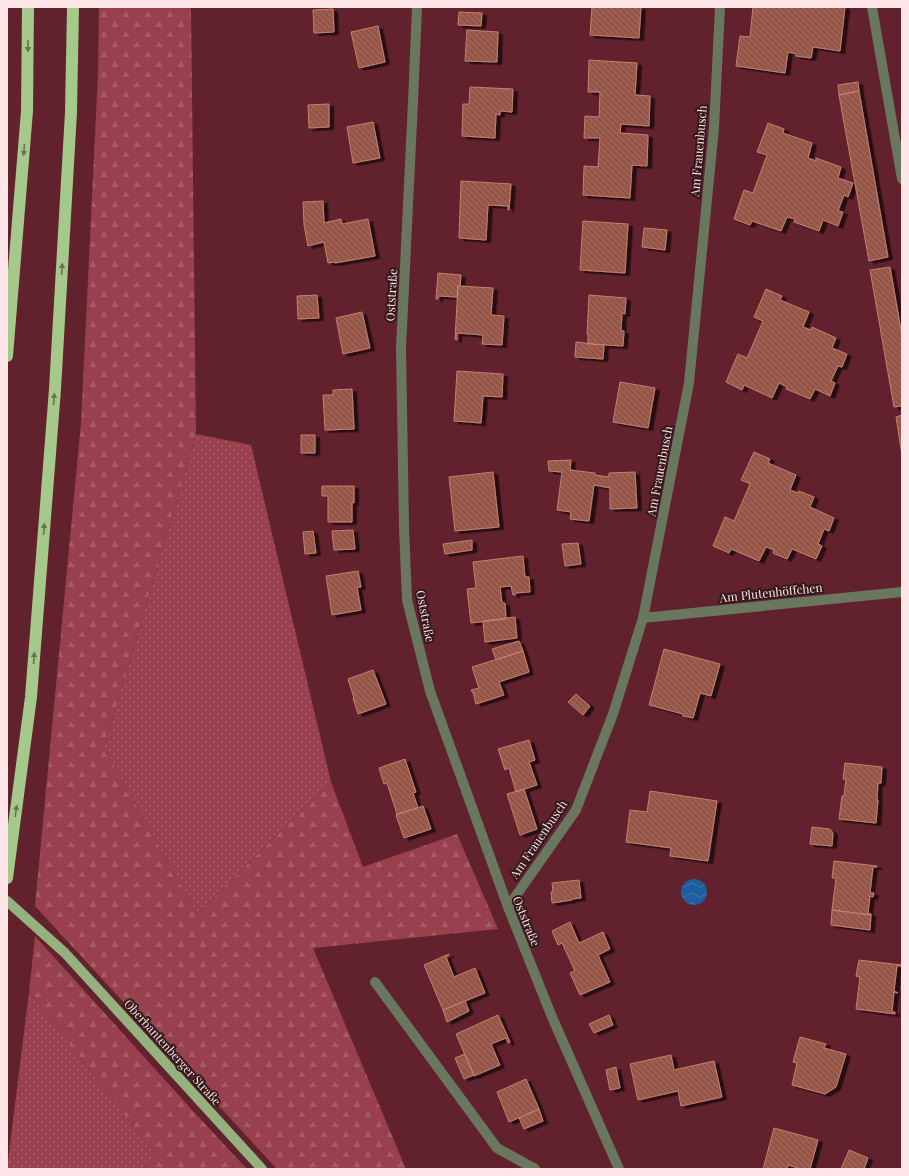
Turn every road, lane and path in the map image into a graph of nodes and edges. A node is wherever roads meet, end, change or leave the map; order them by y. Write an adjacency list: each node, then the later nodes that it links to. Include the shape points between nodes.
1 (28, 7): 7 (highway, one-way to 7, via 27,111)
2 (73, 7): 10 (highway, one-way to 2, via 31,697 55,381 71,112)
3 (417, 7): 12 (street, Oststraße, via 401,348 407,600 430,691)
4 (720, 7): 9 (street, Am Frauenbusch, via 714,128 690,383)
5 (872, 7): 6 (street)
6 (902, 179)
7 (7, 356)
8 (902, 592): 9 (street, Am Plutenhöffchen)
9 (643, 618): 12 (street, Am Frauenbusch, via 613,714 576,810)
10 (7, 878)
11 (7, 901): 14 (main road, Oberbantenberger Straße, via 65,953)
12 (508, 908): 16 (street, Oststraße, via 552,1017)
13 (375, 982): 15 (street, via 497,1148)
14 (262, 1169)
15 (535, 1169)
16 (619, 1169)

